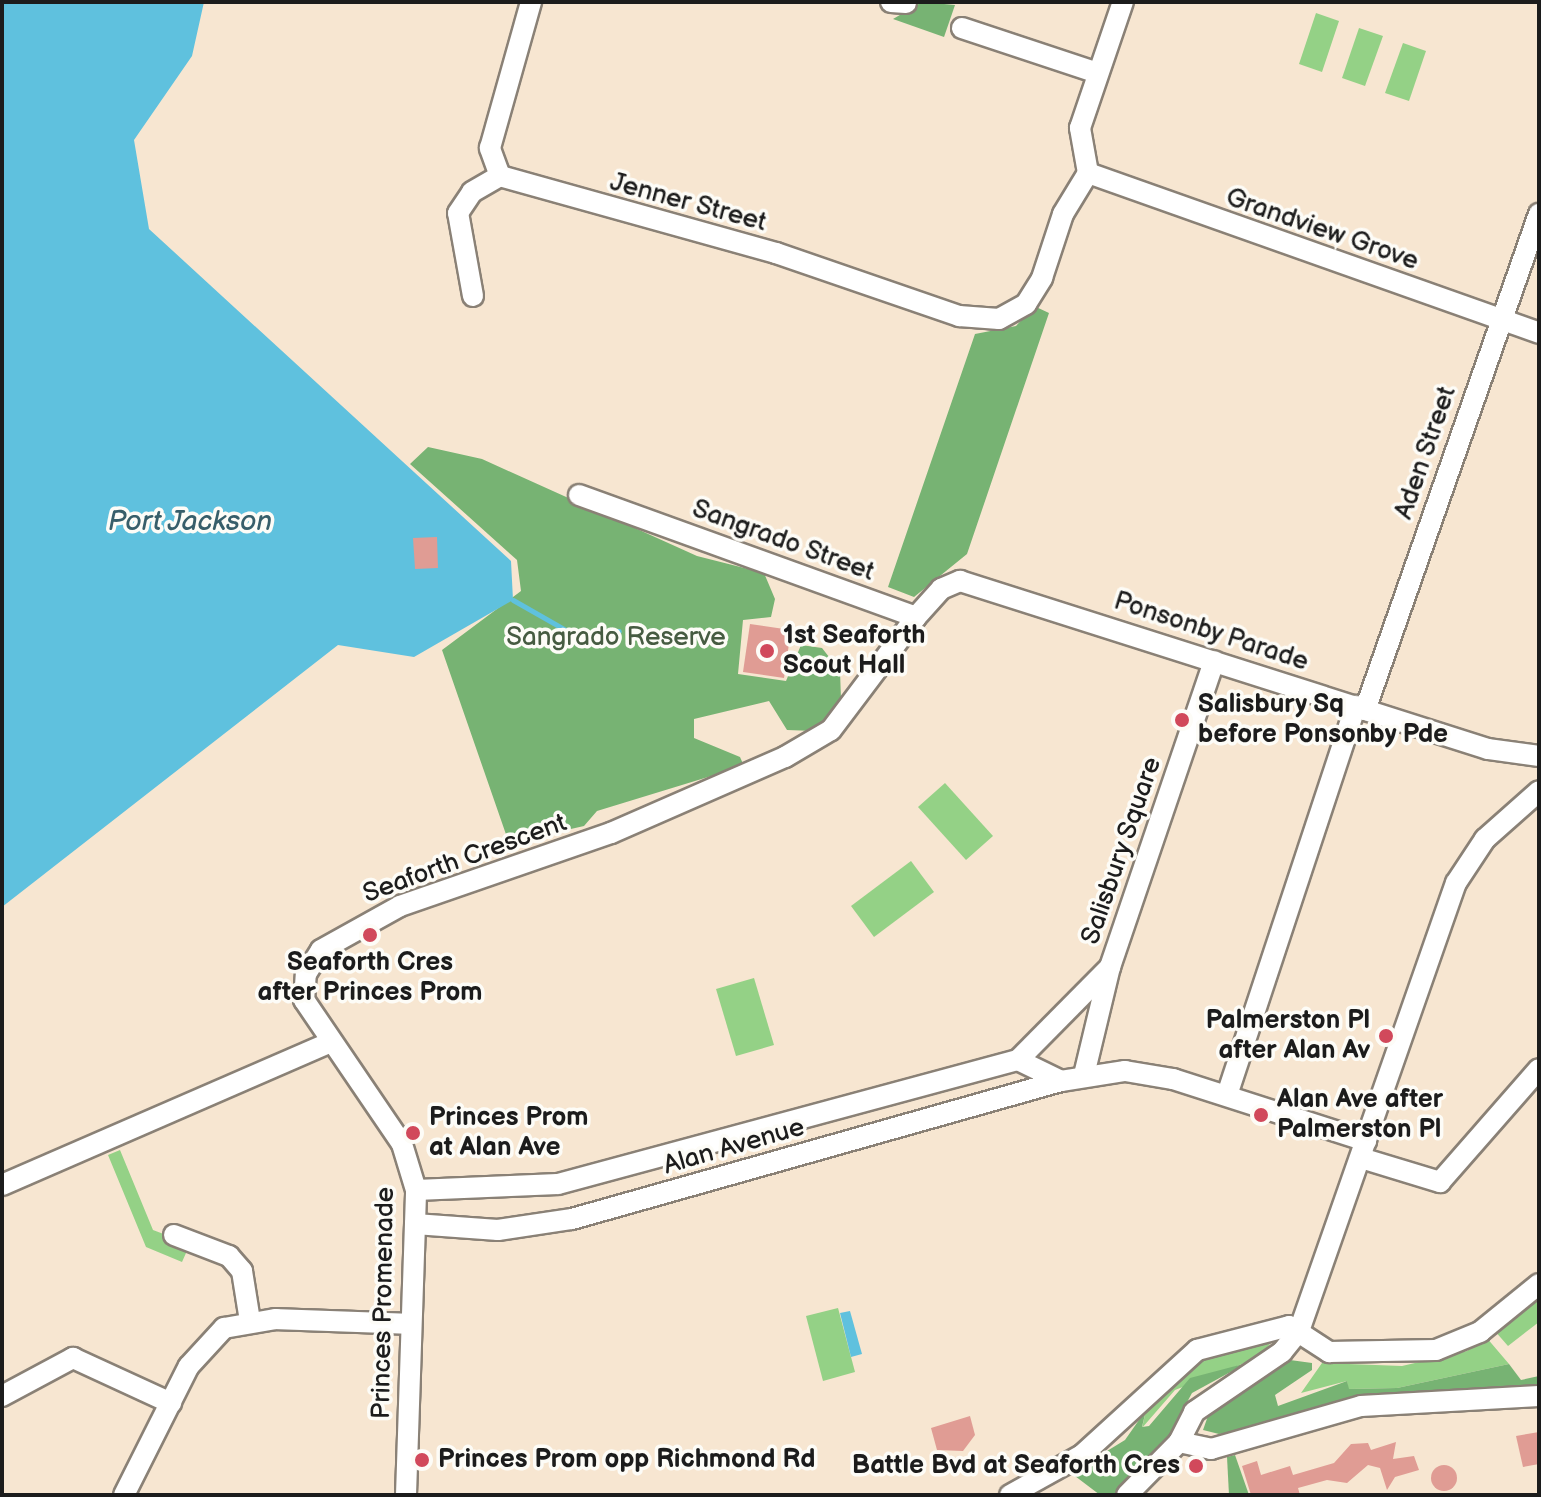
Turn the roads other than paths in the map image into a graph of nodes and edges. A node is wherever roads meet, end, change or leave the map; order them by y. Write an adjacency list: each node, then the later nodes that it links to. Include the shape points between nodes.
1 (531, 2): 6 (street, via 490,148)
2 (1123, 2): 4 (street)
3 (962, 28): 4 (street)
4 (1098, 73): 5 (street, via 1080,128)
5 (1088, 173): 6 (street, Jenner Street, via 1063,214 1042,278 1026,304 999,319 944,311 776,253); 9 (street, Grandview Grove)
6 (500, 176): 8 (street, via 472,192 458,213)
7 (1539, 214): 9 (street, Aden Street)
8 (473, 296)
9 (1499, 320): 10 (street, Grandview Grove); 14 (street, Aden Street)
10 (1539, 333)
11 (579, 495): 12 (street, Sangrado Street)
12 (916, 617): 13 (street, Ponsonby Parade, via 941,589 960,581); 18 (street, Seaforth Crescent, via 831,730 785,757 611,833 400,906 321,950 306,974 304,1000)
13 (1214, 661): 14 (street, Ponsonby Parade); 17 (street, Salisbury Square)
14 (1360, 708): 15 (street, Ponsonby Parade, via 1488,749); 23 (street, Aden Street)
15 (1539, 756)
16 (1539, 791): 24 (street, via 1485,839 1456,883)
17 (1110, 967): 19 (street); 21 (street)
18 (328, 1043): 25 (street); 26 (street, Princes Promenade, via 402,1144)
19 (1018, 1060): 22 (street); 26 (street, Alan Avenue, via 558,1184)
20 (1539, 1069): 24 (street, Alan Avenue, via 1440,1182)
21 (1084, 1075): 22 (street, Alan Avenue); 23 (street, Alan Avenue, via 1125,1071)
22 (1061, 1081): 27 (street, Alan Avenue, via 572,1219 498,1230)
23 (1227, 1095): 24 (street, Alan Avenue)
24 (1363, 1150): 32 (street)
25 (2, 1185)
26 (416, 1190): 27 (street, Princes Promenade)
27 (415, 1224): 31 (street, Princes Promenade)
28 (174, 1235): 30 (street, via 229,1256 242,1271)
29 (1539, 1284): 32 (street, via 1480,1332 1436,1350 1329,1352)
30 (250, 1321): 31 (street); 35 (street, via 224,1328 205,1346)
31 (411, 1324): 38 (street, Princes Promenade)
32 (1299, 1331): 36 (street, via 1282,1352 1194,1412); 39 (street, via 1264,1330 1197,1350 1082,1455)
33 (2, 1396): 35 (street, via 73,1358)
34 (1539, 1396): 36 (street, via 1361,1406)
35 (171, 1403): 37 (street)
36 (1183, 1446): 40 (street)
37 (124, 1495)
38 (406, 1495)
39 (1010, 1495)
40 (1127, 1495)

